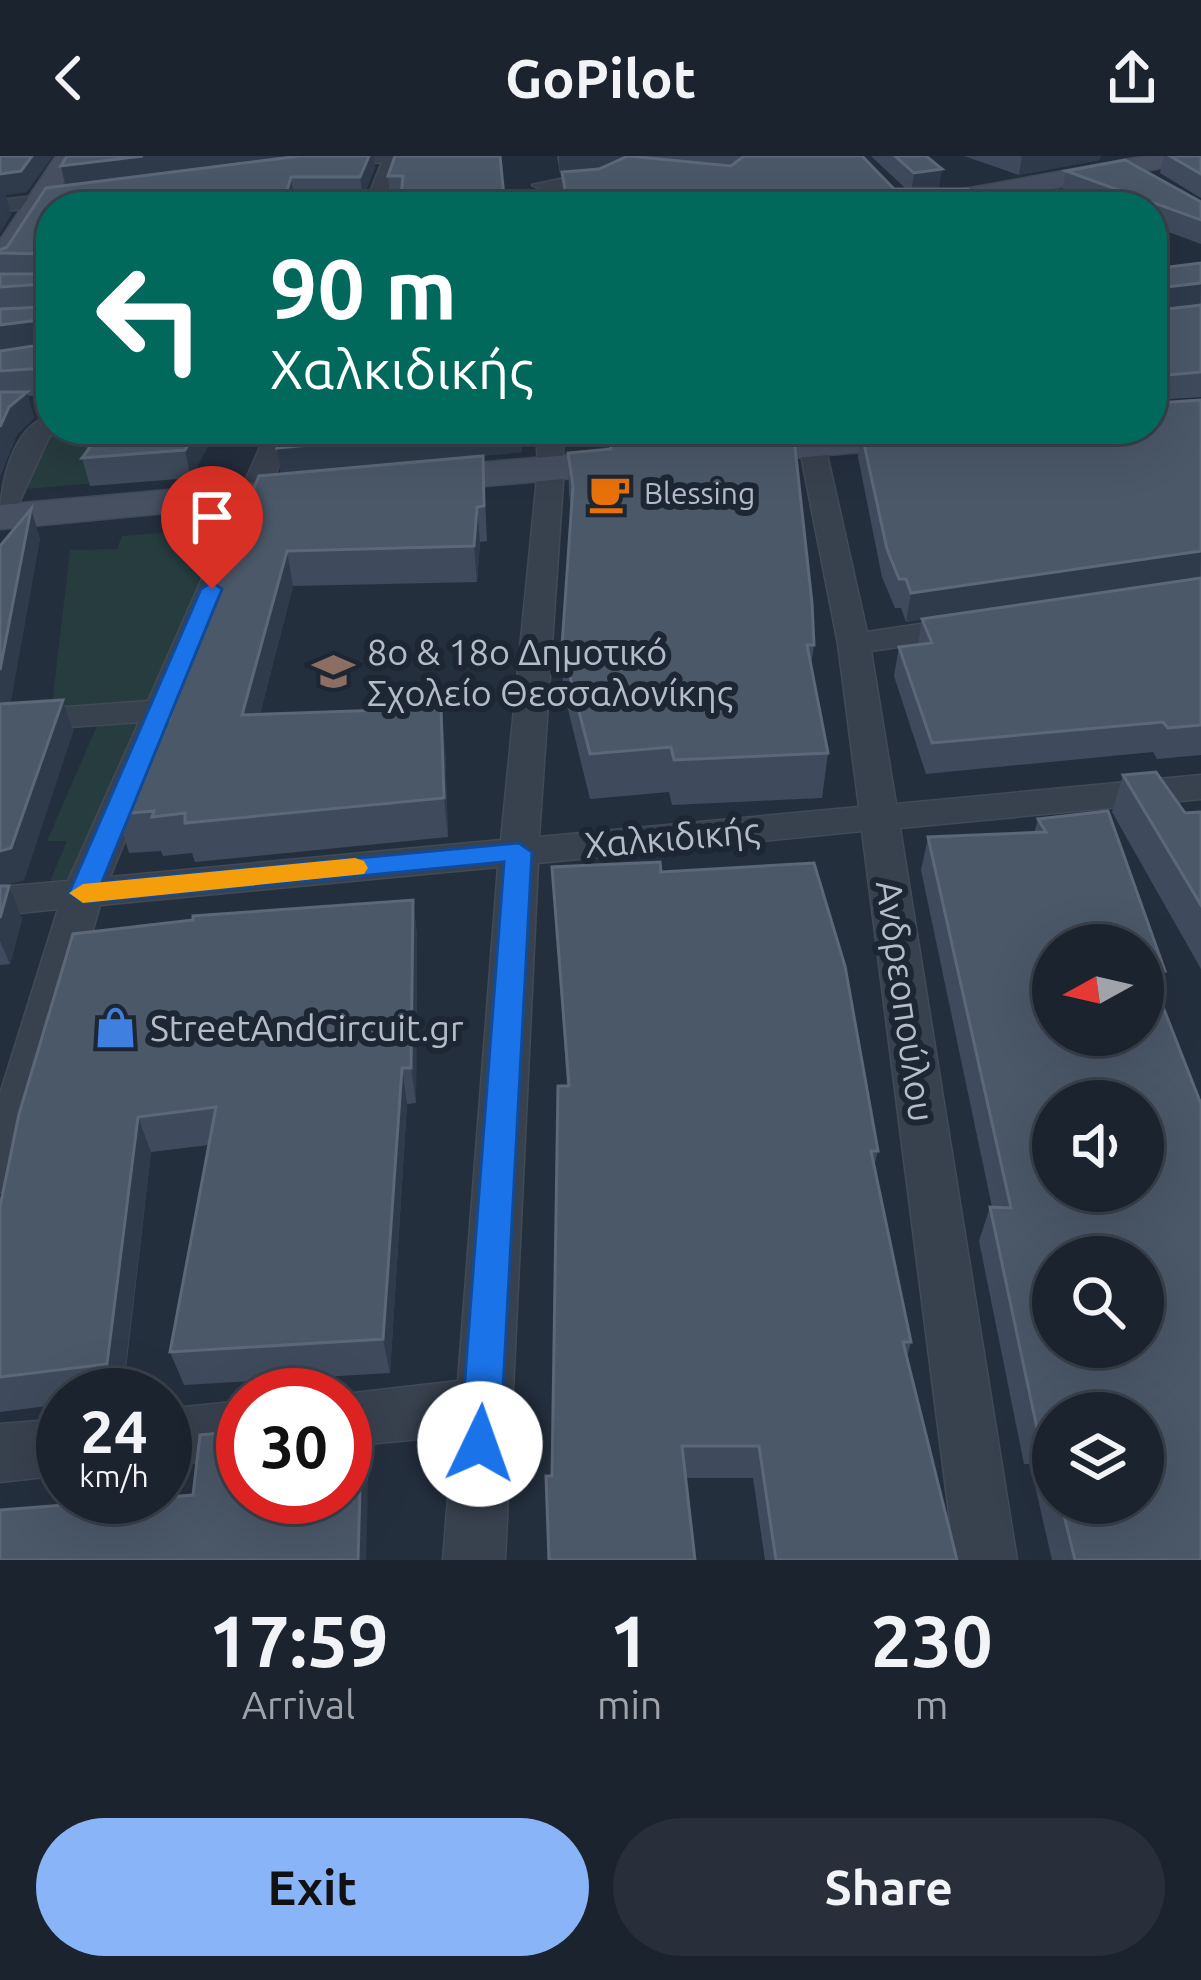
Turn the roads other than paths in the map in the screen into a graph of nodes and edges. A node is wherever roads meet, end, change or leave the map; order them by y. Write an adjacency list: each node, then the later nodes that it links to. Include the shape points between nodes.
1 (68, 156): 8 (main road)
2 (390, 156): 6 (street); 9 (street)
3 (1187, 156): 4 (main road)
4 (1118, 162): 7 (main road); 11 (main road)
5 (625, 165): 10 (street, via 599,180 540,177)
6 (305, 167)
7 (1159, 188)
8 (45, 192)
9 (378, 192)
10 (542, 192)
11 (966, 192)
12 (36, 201): 13 (street)
13 (0, 206)
14 (36, 206): 15 (main road)
15 (0, 262)
16 (36, 438): 22 (street)
17 (274, 444): 21 (street)
18 (823, 444): 19 (main road)
19 (812, 445): 20 (main road); 24 (street, Ανδρεοπούλου)
20 (550, 449): 21 (main road); 29 (street)
21 (252, 495): 22 (main road); 25 (street)
22 (0, 516)
23 (993, 623): 24 (street)
24 (854, 644): 28 (street, Ανδρεοπούλου)
25 (160, 710): 26 (street); 30 (street)
26 (0, 722)
27 (1201, 787): 28 (street, Χαλκιδικής)
28 (880, 818): 29 (street, Χαλκιδικής); 38 (street, Ανδρεοπούλου)
29 (519, 852): 30 (street, Χαλκιδικής); 33 (street)
30 (83, 893): 31 (street, Χαλκιδικής); 32 (street)
31 (0, 901)
32 (0, 1172)
33 (482, 1406): 34 (street); 37 (street)
34 (372, 1416)
35 (36, 1450): 36 (street)
36 (0, 1453)
37 (474, 1560)
38 (986, 1560)

